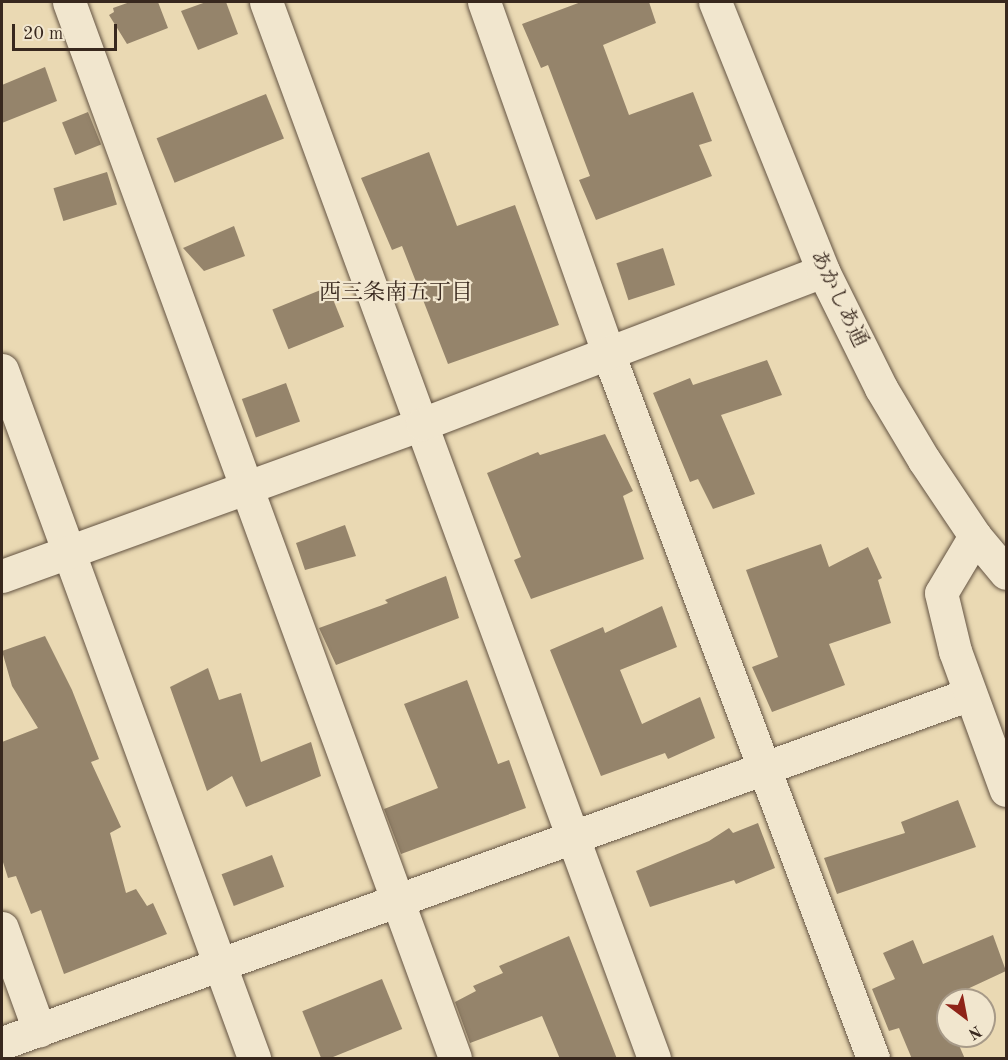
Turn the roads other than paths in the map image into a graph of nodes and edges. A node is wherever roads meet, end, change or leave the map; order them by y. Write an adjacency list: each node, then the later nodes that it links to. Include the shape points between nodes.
1 (69, 2): 9 (street)
2 (266, 2): 8 (street)
3 (484, 2): 6 (street)
4 (715, 2): 5 (street, あかしあ通)
5 (823, 271): 6 (street); 10 (street, あかしあ通, via 882,388)
6 (608, 353): 8 (street); 15 (street)
7 (2, 370): 11 (street)
8 (422, 423): 9 (street); 17 (street)
9 (245, 488): 11 (street); 18 (street)
10 (975, 536): 12 (street, あかしあ通); 14 (street, via 941,593)
11 (66, 551): 13 (street); 20 (street)
12 (1006, 573)
13 (2, 576)
14 (970, 694): 15 (street); 16 (street)
15 (766, 768): 17 (street); 26 (street)
16 (1006, 790)
17 (575, 837): 18 (street); 25 (street)
18 (399, 902): 20 (street); 24 (street)
19 (2, 928): 21 (street)
20 (220, 967): 21 (street); 23 (street)
21 (39, 1030): 22 (street)
22 (2, 1042)
23 (254, 1059)
24 (454, 1059)
25 (654, 1059)
26 (873, 1059)

